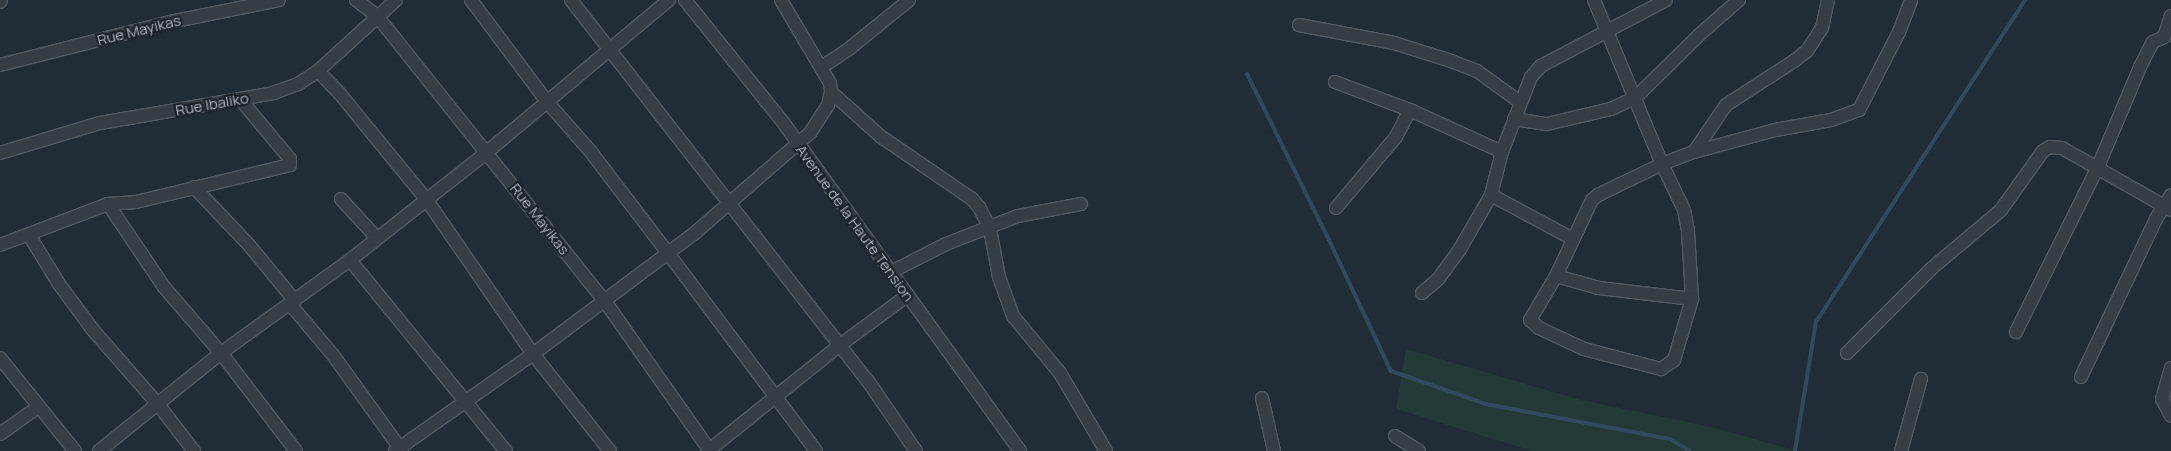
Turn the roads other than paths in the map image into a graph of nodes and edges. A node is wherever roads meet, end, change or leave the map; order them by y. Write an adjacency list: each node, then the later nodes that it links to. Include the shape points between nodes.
1 (279, 0): 20 (street, Rue Mayikas, via 170,22)
2 (356, 0): 15 (street, Rue Mayikas)
3 (396, 0): 15 (street, Rue Ibaliko)
4 (471, 0): 28 (street)
5 (571, 0): 19 (street)
6 (669, 0): 19 (street)
7 (685, 0): 31 (street, Avenue de la Haute Tension)
8 (781, 0): 21 (street)
9 (909, 0): 21 (street)
10 (1594, 0): 18 (street)
11 (1666, 0): 18 (street)
12 (1739, 0): 25 (street)
13 (1828, 0): 34 (street, via 1822,28 1806,50 1726,105)
14 (1911, 0): 34 (street, via 1899,32 1859,110 1831,120 1775,130)
15 (377, 16): 22 (street, Rue Ibaliko); 32 (street, Rue Mayikas)
16 (2171, 16): 37 (street, via 2164,37 2152,42)
17 (1299, 26): 27 (street, via 1394,43 1451,61 1477,71)
18 (1606, 30): 25 (street); 27 (street, via 1541,66 1531,77)
19 (610, 48): 28 (street); 44 (street)
20 (0, 65)
21 (822, 67): 24 (street)
22 (318, 71): 26 (street, Rue Ibaliko, via 298,84 273,93); 41 (street)
23 (1335, 82): 29 (street)
24 (831, 92): 31 (street, via 819,120); 48 (street, via 880,136 972,199)
25 (1634, 98): 30 (street, via 1611,110 1547,124); 36 (street)
26 (240, 99): 35 (street, Rue Ibaliko, via 100,123); 38 (street, via 290,159 290,165)
27 (1520, 102): 30 (street)
28 (548, 103): 32 (street); 53 (street)
29 (1410, 110): 33 (street); 46 (street, via 1396,137)
30 (1514, 119): 33 (street)
31 (798, 145): 44 (street); 55 (street, Avenue de la Haute Tension)
32 (487, 152): 41 (street); 60 (street, Rue Mayikas)
33 (1502, 152): 39 (street)
34 (1694, 152): 36 (street)
35 (0, 153)
36 (1662, 164): 51 (street, via 1595,197); 59 (street, via 1684,210)
37 (2097, 169): 47 (street); 62 (street); 64 (street, via 2055,146 2043,151 2001,210 1932,268)
38 (194, 187): 43 (street, via 136,202); 61 (street, via 249,245)
39 (1492, 195): 51 (street); 57 (street, via 1452,261)
40 (2171, 195): 47 (street)
41 (426, 199): 50 (street); 66 (street)
42 (341, 200): 50 (street)
43 (108, 204): 49 (street); 65 (street, via 164,288)
44 (729, 204): 53 (street); 63 (street)
45 (1081, 204): 48 (street, via 1018,216)
46 (1336, 208)
47 (2167, 208): 69 (street)
48 (990, 228): 55 (street, via 946,244); 90 (street, via 999,277 1013,316 1060,372)
49 (29, 235): 52 (street); 74 (street, via 93,330)
50 (376, 237): 54 (street)
51 (1573, 239): 56 (street)
52 (0, 245)
53 (668, 253): 60 (street); 72 (street)
54 (350, 260): 61 (street); 73 (street)
55 (891, 272): 58 (street, Avenue de la Haute Tension)
56 (1556, 276): 59 (street, via 1599,288); 59 (street, via 1530,316 1532,324 1584,349 1661,369 1674,360)
57 (1422, 293)
58 (908, 295): 63 (street); 89 (street, Avenue de la Haute Tension)
59 (1692, 299)
60 (604, 300): 66 (street); 86 (street, Rue Mayikas)
61 (293, 303): 65 (street); 79 (street)
62 (2016, 332)
63 (840, 345): 72 (street); 88 (street)
64 (1846, 352)
65 (221, 353): 74 (street); 83 (street)
66 (533, 354): 73 (street); 85 (street)
67 (0, 358): 75 (street)
68 (2171, 368): 76 (street, via 2162,399)
69 (2080, 377)
70 (1921, 378): 93 (street)
71 (1262, 398): 91 (street)
72 (776, 399): 86 (street); 87 (street)
73 (465, 400): 79 (street); 84 (street)
74 (157, 403): 81 (street); 82 (street)
75 (38, 407): 77 (street); 80 (street)
76 (2171, 416)
77 (0, 434)
78 (1395, 436): 92 (street)
79 (399, 450)
80 (75, 451)
81 (99, 451)
82 (194, 451)
83 (296, 451)
84 (506, 451)
85 (610, 451)
86 (709, 451)
87 (816, 451)
88 (916, 451)
89 (1020, 451)
90 (1106, 451)
91 (1274, 451)
92 (1419, 451)
93 (1901, 451)

